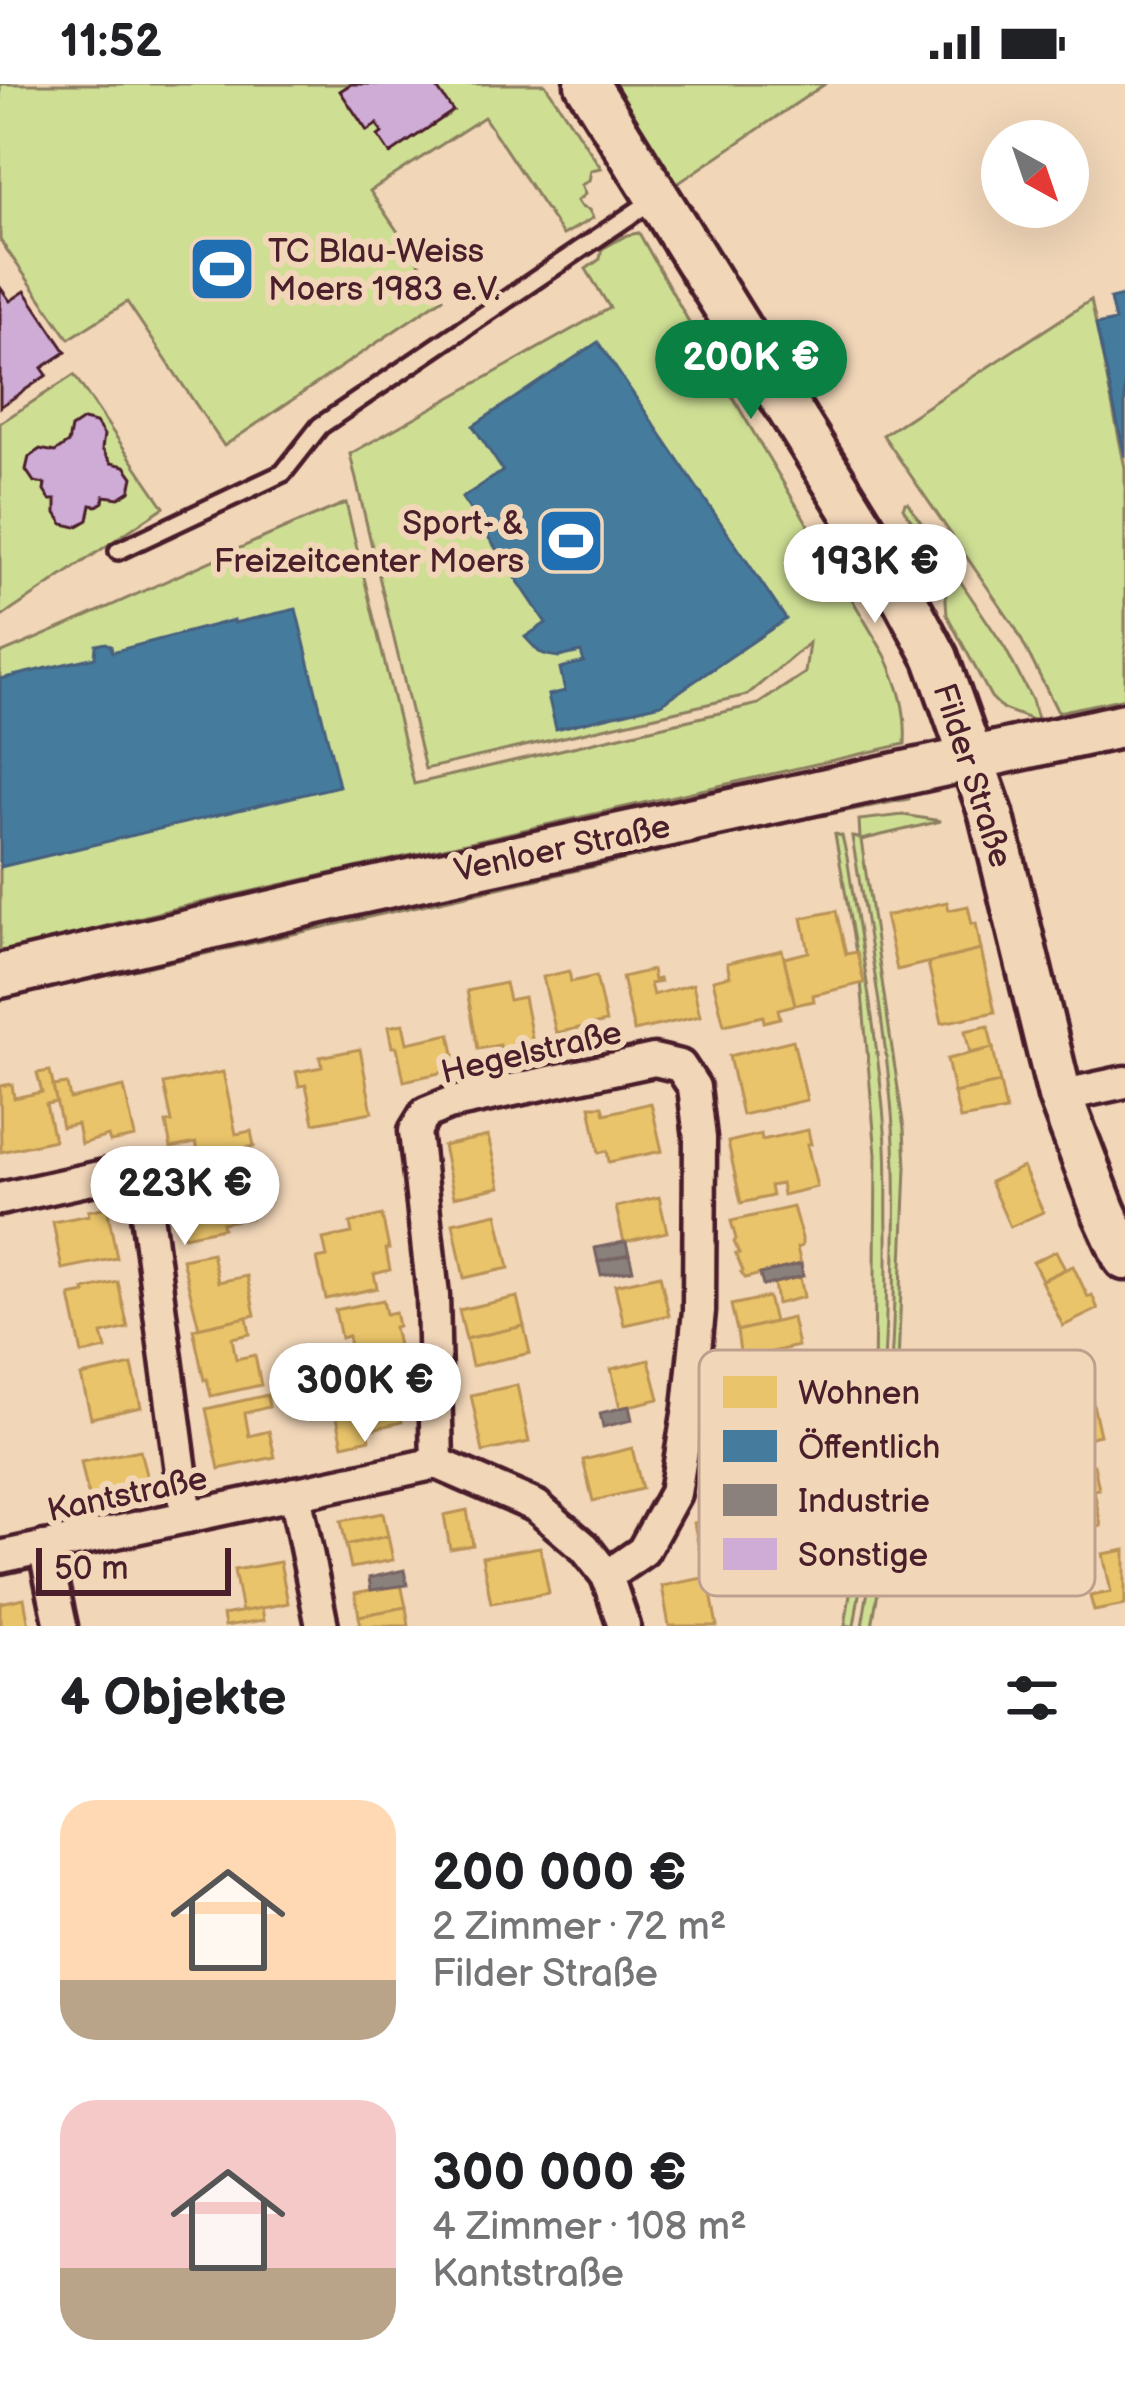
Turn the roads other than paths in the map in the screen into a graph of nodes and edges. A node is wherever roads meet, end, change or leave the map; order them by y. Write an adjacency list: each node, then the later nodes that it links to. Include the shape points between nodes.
1 (587, 84): 2 (street, Filder Straße)
2 (658, 197): 3 (lane, via 320,426 284,473); 5 (street, Filder Straße, via 889,570 936,658)
3 (118, 551)
4 (1125, 725): 5 (street, Venloer Straße)
5 (973, 759): 6 (street, Venloer Straße); 8 (street, Filder Straße)
6 (0, 976)
7 (1125, 1082): 8 (street)
8 (1060, 1096): 10 (street, Filder Straße)
9 (0, 1199): 13 (street, via 109,1175 132,1178 146,1207)
10 (1125, 1258)
11 (437, 1463): 12 (street, Kantstraße); 16 (street, via 536,1506); 16 (street, Hegelstraße, via 433,1296 415,1131 426,1113 653,1060 680,1066 694,1087 700,1138 699,1310 689,1408 675,1493 643,1551)
12 (295, 1493): 13 (street, Kantstraße); 18 (street)
13 (188, 1516): 14 (street, Kantstraße)
14 (44, 1547): 15 (street, Kantstraße); 17 (street)
15 (0, 1557)
16 (608, 1576): 19 (street)
17 (61, 1626)
18 (322, 1626)
19 (624, 1626)

